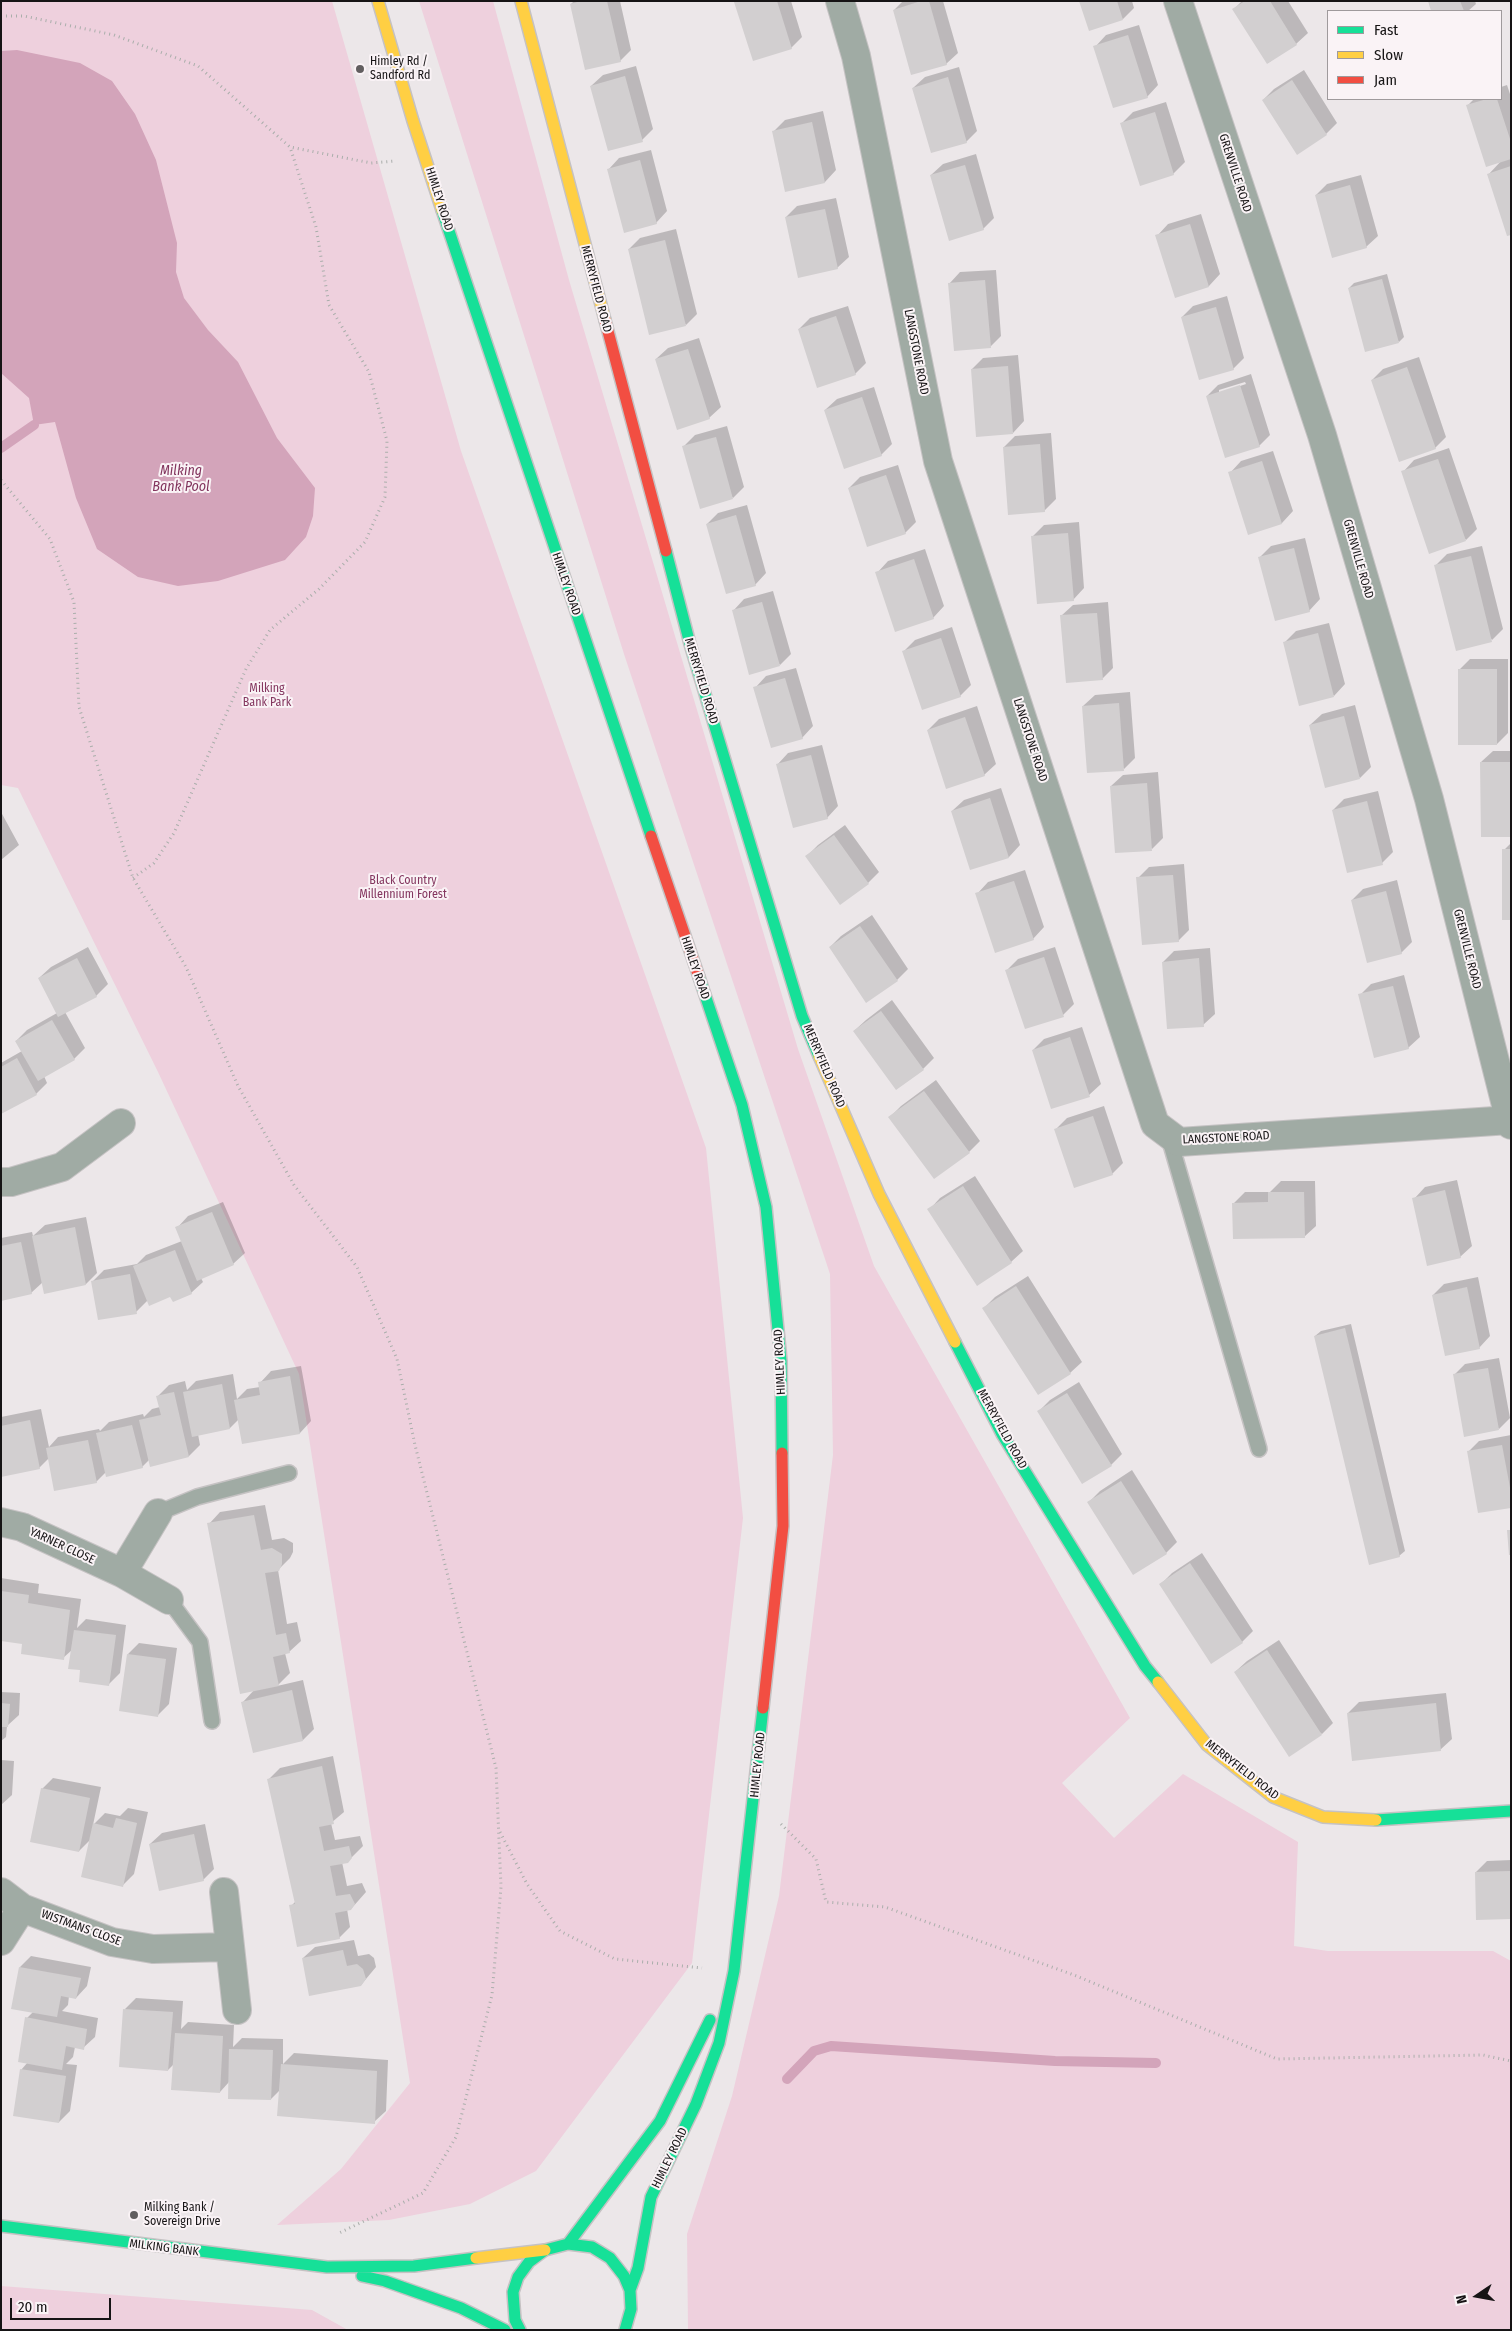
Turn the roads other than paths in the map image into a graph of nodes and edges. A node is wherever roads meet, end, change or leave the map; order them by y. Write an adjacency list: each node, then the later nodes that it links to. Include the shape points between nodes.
1 (378, 1): 21 (main road, HIMLEY ROAD, via 425,158 742,1105 766,1208 781,1361 784,1526)
2 (521, 1): 16 (main road, MERRYFIELD ROAD, via 690,644 802,1016 879,1194 1002,1434 1145,1666 1207,1745 1273,1797 1323,1817 1384,1820)
3 (840, 1): 7 (street, LANGSTONE ROAD, via 856,56 938,461 1155,1124)
4 (1178, 1): 5 (street, GRENVILLE ROAD, via 1328,455 1429,799)
5 (1510, 1122): 7 (street, LANGSTONE ROAD, via 1179,1142)
6 (121, 1123): 8 (street, via 62,1167)
7 (1168, 1133): 9 (lane)
8 (1, 1182)
9 (1259, 1450)
10 (289, 1473): 11 (lane, via 197,1497)
11 (158, 1513): 13 (street)
12 (1, 1522): 13 (street, YARNER CLOSE, via 22,1527)
13 (122, 1573): 14 (street, YARNER CLOSE)
14 (169, 1600): 15 (lane, via 200,1642)
15 (212, 1721)
16 (1511, 1811)
17 (224, 1892): 20 (street)
18 (12, 1900): 19 (street, WISTMANS CLOSE); 20 (street, WISTMANS CLOSE, via 112,1942 153,1949)
19 (1, 1941)
20 (229, 1947): 22 (street)
21 (734, 1971): 24 (main road, HIMLEY ROAD, via 660,2122); 27 (main road, HIMLEY ROAD, via 719,2043 696,2104 651,2197 638,2268)
22 (237, 2010)
23 (1, 2226): 26 (main road, MILKING BANK)
24 (568, 2244): 25 (main road, MILKING BANK); 27 (main road, via 592,2248 610,2258)
25 (545, 2250): 26 (main road, MILKING BANK, via 414,2266); 30 (main road, via 529,2262 516,2285 515,2320)
26 (328, 2268): 29 (main road, MILKING BANK, via 384,2281 461,2308)
27 (630, 2290): 28 (main road)
28 (631, 2309): 31 (main road); 32 (main road)
29 (505, 2330)
30 (520, 2330)
31 (625, 2330)
32 (637, 2330)

